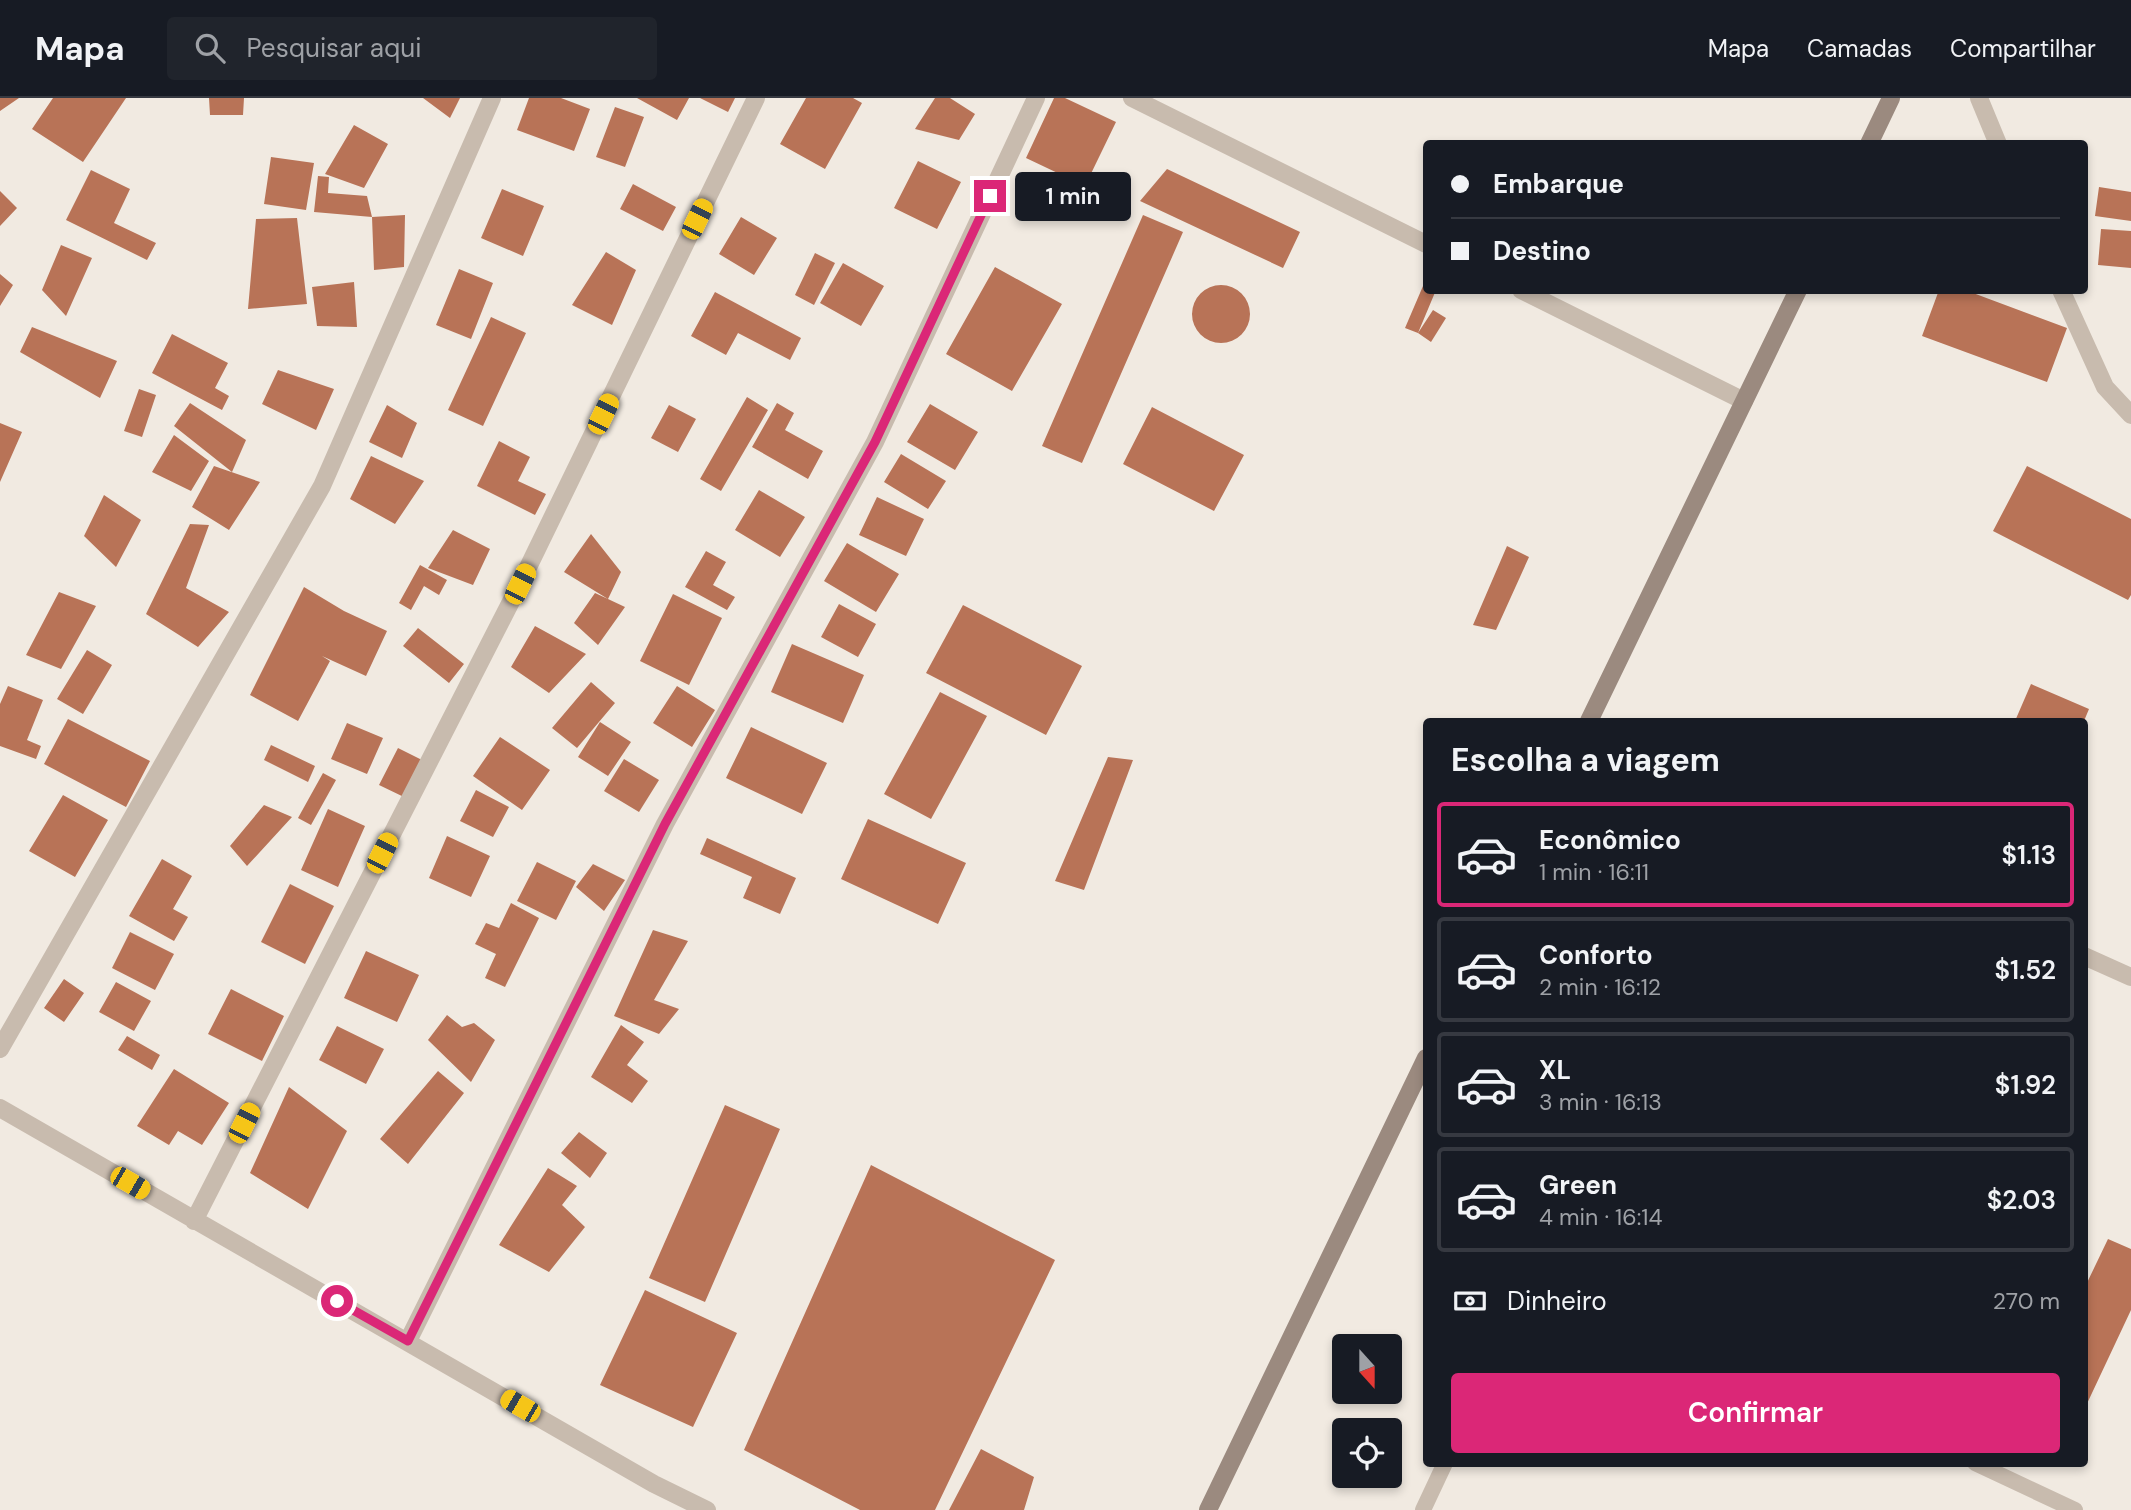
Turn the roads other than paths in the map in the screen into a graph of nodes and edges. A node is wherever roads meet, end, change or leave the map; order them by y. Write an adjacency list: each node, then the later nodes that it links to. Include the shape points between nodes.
1 (492, 98): 18 (street, via 321,486)
2 (756, 98): 21 (street, via 520,584)
3 (1036, 98): 22 (street, via 875,442 665,824)
4 (1132, 98): 9 (street)
5 (1891, 98): 7 (main road)
6 (1979, 98): 8 (street)
7 (1871, 140)
8 (1996, 140)
9 (1423, 243)
10 (1529, 294): 13 (street)
11 (1796, 294): 13 (main road)
12 (2063, 294): 14 (street, via 2105,387)
13 (1744, 401): 15 (main road)
14 (2131, 415)
15 (1590, 718)
16 (2088, 958): 17 (street)
17 (2131, 977)
18 (0, 1049)
19 (1423, 1064): 26 (main road)
20 (0, 1108): 21 (street)
21 (194, 1221): 22 (street)
22 (408, 1341): 25 (street)
23 (1443, 1467): 27 (lane)
24 (1984, 1467): 28 (lane)
25 (707, 1510)
26 (1208, 1510)
27 (1423, 1510)
28 (2075, 1510)

